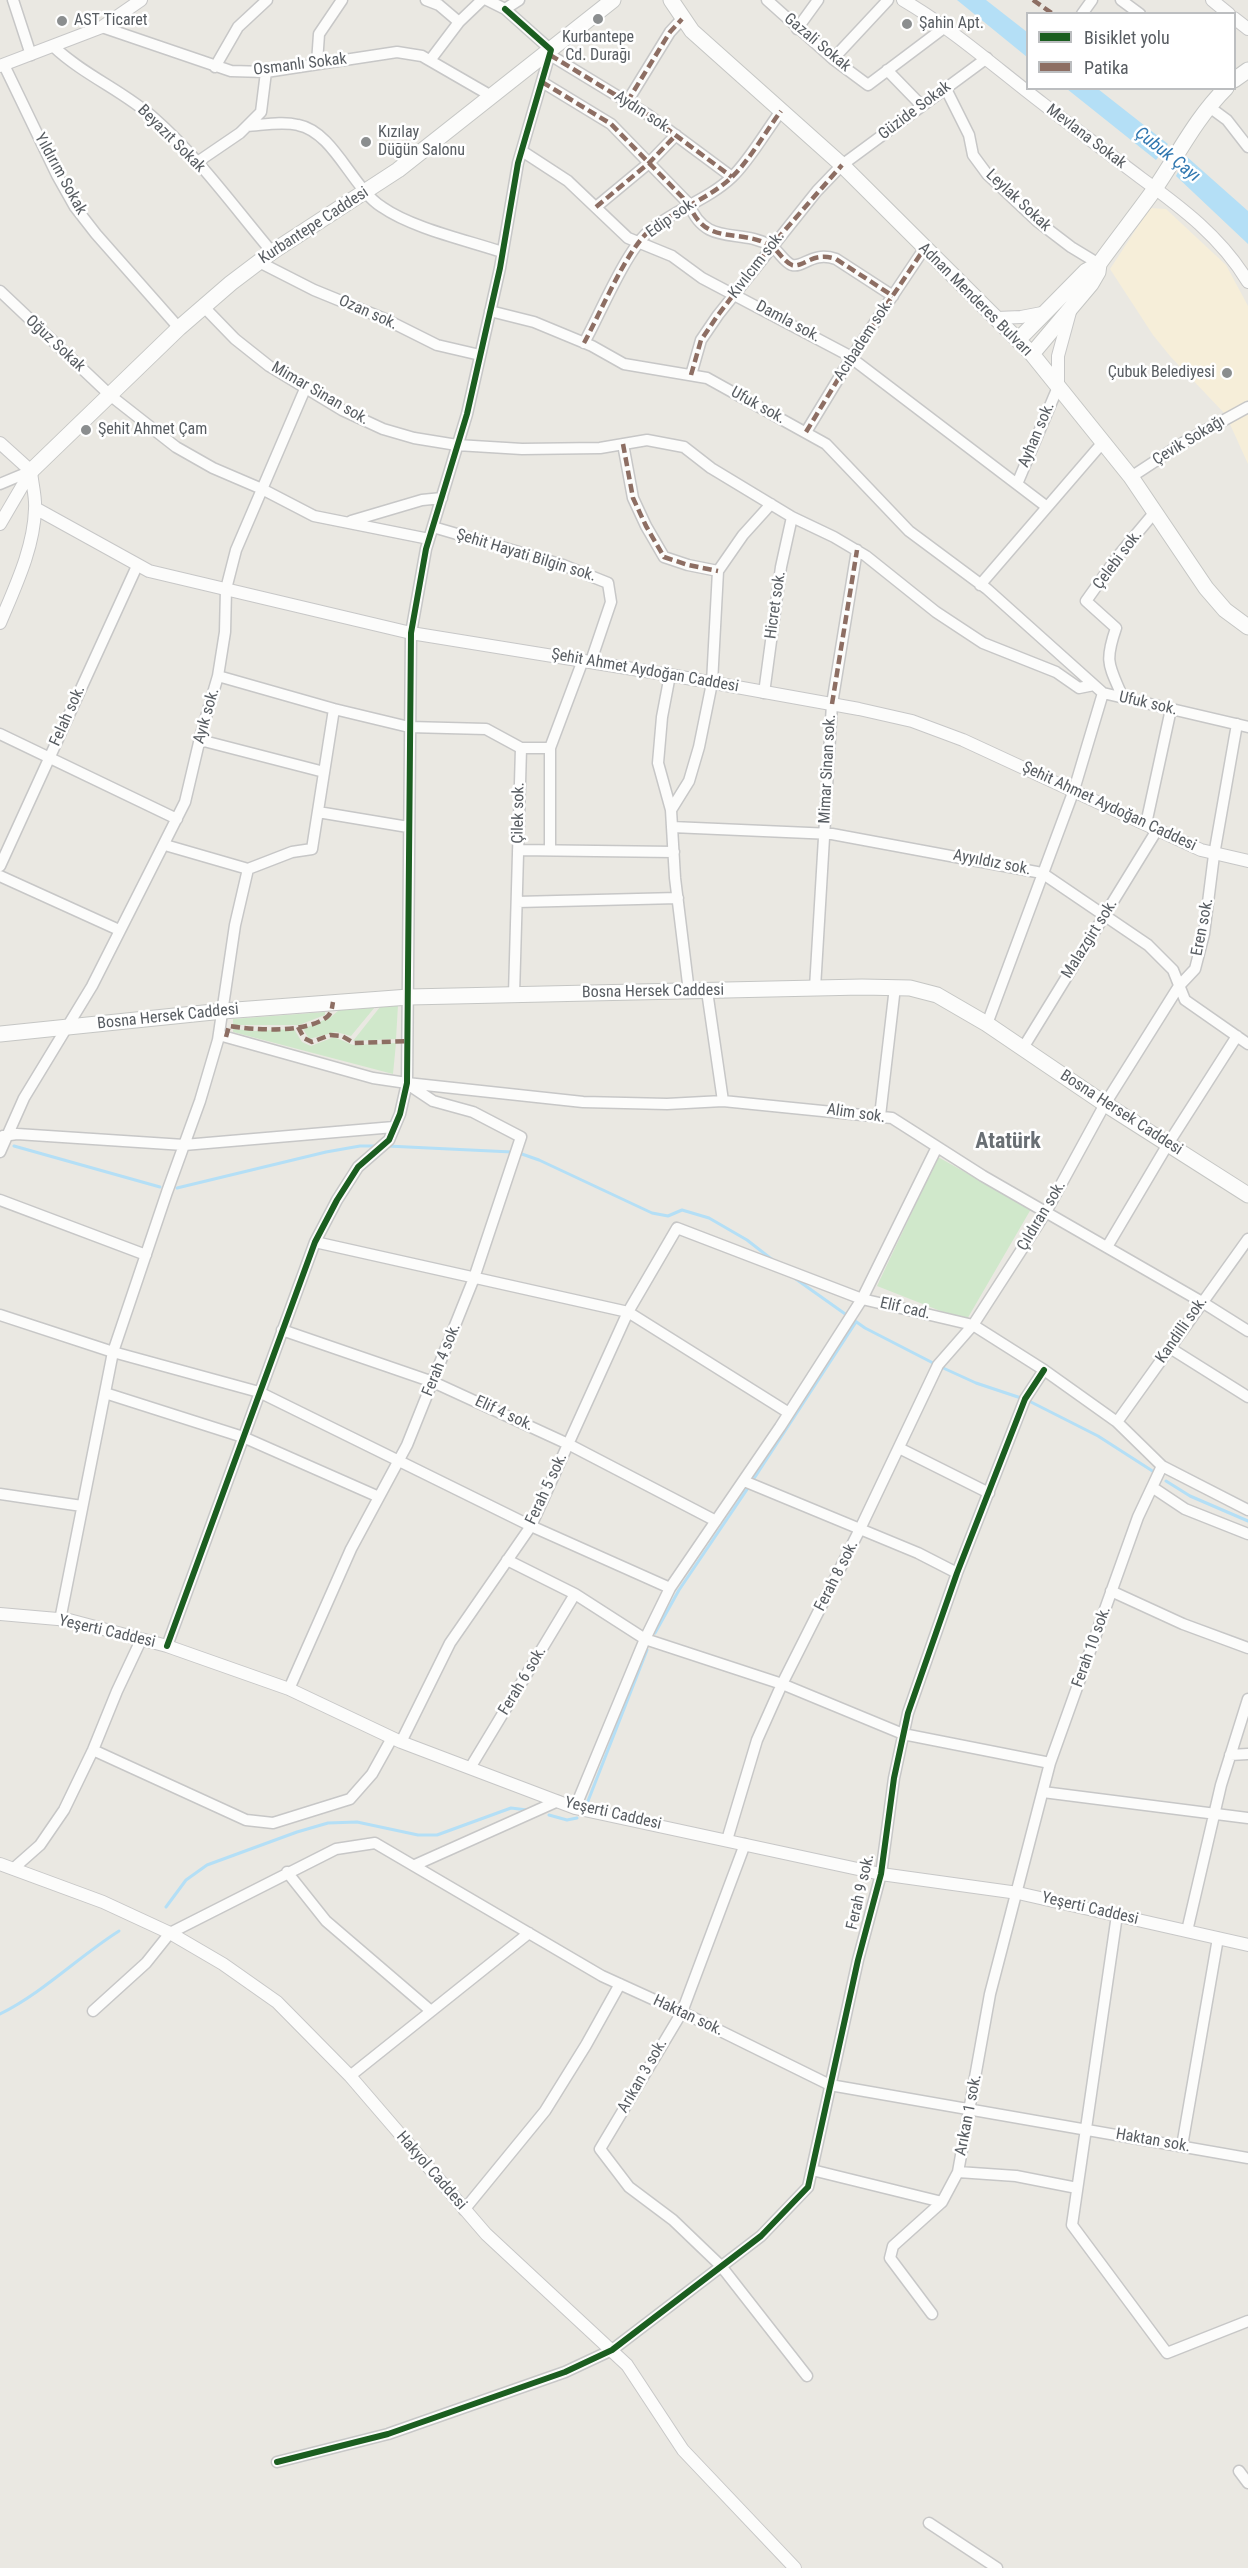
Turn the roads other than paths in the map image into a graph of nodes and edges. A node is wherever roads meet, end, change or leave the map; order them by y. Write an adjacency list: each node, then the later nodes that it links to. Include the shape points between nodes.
1 (13, 0): 29 (street)
2 (140, 0): 23 (street)
3 (267, 0): 35 (street, via 238,27)
4 (426, 0): 22 (street, via 439,5)
5 (482, 0): 22 (street)
6 (487, 0): 17 (street, Aydın sok.)
7 (519, 0): 17 (street)
8 (671, 0): 20 (main road, Adnan Menderes Bulvarı)
9 (766, 0): 25 (street, Gazali Sokak)
10 (818, 0): 25 (street)
11 (888, 0): 32 (street)
12 (903, 0): 24 (street, Mevlana Sokak)
13 (1121, 0): 18 (street)
14 (1212, 0): 19 (street)
15 (339, 1): 33 (street, via 319,34)
16 (603, 3): 28 (main road, Kurbantepe Caddesi)
17 (505, 9): 28 (street, Aydın sok.)
18 (1137, 12)
19 (1227, 12)
20 (682, 19): 42 (street); 45 (main road, Adnan Menderes Bulvarı)
21 (1236, 20): 26 (street)
22 (459, 22): 31 (street)
23 (102, 27): 27 (street); 35 (street, Osmanlı Sokak)
24 (945, 27): 30 (street, Mevlana Sokak); 36 (street)
25 (797, 29): 32 (street, Gazali Sokak)
26 (1248, 29)
27 (54, 47): 29 (street); 50 (street, Beyazıt Sokak, via 76,67 140,106)
28 (550, 53): 38 (street); 41 (main road, Kurbantepe Caddesi); 42 (street, Aydın sok.)
29 (31, 55): 34 (street)
30 (987, 58): 39 (street, Güzide Sokak); 54 (street, Mevlana Sokak)
31 (431, 59): 33 (street, Osmanlı Sokak, via 397,52); 41 (street, Osmanlı Sokak)
32 (833, 59): 36 (street, Gazali Sokak, via 868,84)
33 (317, 63): 37 (street, Osmanlı Sokak)
34 (2, 65): 74 (street, Yıldırım Sokak, via 75,207)
35 (215, 67): 37 (street, Osmanlı Sokak)
36 (887, 70): 43 (street)
37 (266, 72): 46 (street, via 261,112)
38 (542, 82): 49 (street); 51 (street, via 611,124)
39 (946, 88): 43 (street, Güzide Sokak); 64 (street, Leylak Sokak, via 969,135 973,155 987,174 1037,221)
40 (1224, 90): 44 (main road)
41 (493, 97): 55 (main road, Kurbantepe Caddesi)
42 (627, 102): 47 (street, Aydın sok.)
43 (921, 106): 52 (street, Güzide Sokak)
44 (1208, 106): 48 (street, via 1227,120); 54 (main road)
45 (781, 111): 52 (main road, Adnan Menderes Bulvarı); 53 (street, Edip sok.)
46 (247, 126): 50 (street); 55 (street, via 292,124 311,130)
47 (676, 135): 51 (street); 53 (street, Aydın sok.)
48 (1248, 147)
49 (522, 151): 57 (street, Damla sok., via 568,181); 62 (street)
50 (196, 163): 61 (street, Beyazıt Sokak)
51 (649, 163): 56 (street); 57 (street)
52 (842, 165): 59 (street, Kıvılcım sok.); 60 (main road, Adnan Menderes Bulvarı)
53 (732, 177): 56 (street, Edip sok.)
54 (1155, 188): 64 (main road); 65 (street, Mevlana Sokak, via 1207,230)
55 (365, 192): 61 (main road, Kurbantepe Caddesi); 62 (street, via 399,218)
56 (689, 204): 58 (street, Edip sok.); 59 (street, via 695,220 721,236 743,237)
57 (596, 207): 58 (street, Damla sok., via 628,238)
58 (639, 242): 67 (street, Damla sok., via 672,256 702,278); 76 (street, Edip sok.)
59 (771, 246): 67 (street, Kıvılcım sok.); 68 (street, via 790,265 800,265 813,257 836,259)
60 (924, 249): 68 (street, Acıbadem sok.); 73 (main road, Adnan Menderes Bulvarı)
61 (272, 252): 63 (main road, Kurbantepe Caddesi)
62 (502, 252): 71 (street)
63 (259, 262): 69 (main road, Kurbantepe Caddesi); 78 (street, Ozan sok., via 438,345)
64 (1098, 264): 70 (main road, via 1096,278); 72 (main road)
65 (1248, 282)
66 (0, 291): 83 (street, Oğuz Sokak)
67 (734, 294): 79 (street, Damla sok.); 80 (street, Kıvılcım sok., via 701,340)
68 (893, 296): 79 (street, Acıbadem sok.)
69 (203, 306): 74 (main road, Kurbantepe Caddesi); 82 (street, Mimar Sinan sok., via 235,339)
70 (1070, 310): 77 (main road); 81 (street, via 1058,356)
71 (490, 311): 76 (street, Ufuk sok., via 534,322); 78 (street)
72 (1047, 312): 73 (street); 75 (main road)
73 (997, 318): 75 (main road, Adnan Menderes Bulvarı)
74 (179, 328): 83 (main road, Kurbantepe Caddesi)
75 (1018, 340): 77 (main road, Adnan Menderes Bulvarı)
76 (584, 343): 80 (street, Ufuk sok., via 624,364)
77 (1032, 354): 81 (main road, Adnan Menderes Bulvarı)
78 (480, 355): 89 (street)
79 (851, 358): 85 (street, Acıbadem sok.); 93 (street, Damla sok.)
80 (691, 375): 85 (street, Ufuk sok., via 707,378)
81 (1058, 387): 86 (main road, Adnan Menderes Bulvarı); 93 (street, Ayhan sok.)
82 (305, 389): 89 (street, Mimar Sinan sok., via 383,429); 94 (street, Ayık sok.)
83 (111, 396): 90 (main road, Kurbantepe Caddesi); 94 (street, Oğuz Sokak, via 176,447)
84 (1248, 407): 91 (street, Çevik Sokağı)
85 (806, 432): 108 (street, Ufuk sok., via 826,444 909,531)
86 (1104, 441): 91 (main road, Adnan Menderes Bulvarı); 97 (street)
87 (0, 443): 90 (street)
88 (623, 444): 89 (street, Mimar Sinan sok., via 533,449); 96 (street, Mimar Sinan sok., via 647,440 684,447); 107 (street, via 633,498 664,557)
89 (457, 446): 95 (street)
90 (31, 471): 92 (street); 98 (street); 102 (street)
91 (1131, 477): 99 (main road, Adnan Menderes Bulvarı)
92 (0, 484)
93 (1017, 484): 97 (street, Damla sok.)
94 (262, 489): 101 (street, Oğuz Sokak, via 314,516); 109 (street, Ayık sok., via 236,550)
95 (442, 498): 101 (street, via 422,500); 103 (street)
96 (771, 504): 100 (street, Mimar Sinan sok.); 107 (street)
97 (1047, 507): 108 (street)
98 (35, 508): 106 (street, Şehit Ahmet Aydoğan Caddesi); 110 (street, via 26,558)
99 (1154, 513): 111 (main road, Adnan Menderes Bulvarı, via 1215,599); 120 (street, Çelebi sok., via 1086,602 1116,628 1108,664)
100 (792, 517): 105 (street, Mimar Sinan sok.); 118 (street, Hicret sok., via 781,567)
101 (348, 522): 104 (street, Oğuz Sokak)
102 (0, 524)
103 (433, 527): 104 (street); 113 (street, Şehit Hayati Bilgin sok., via 563,565 608,583 611,602)
104 (429, 539): 112 (street)
105 (857, 550): 117 (street, Mimar Sinan sok., via 982,643 1056,672 1079,688); 121 (street, Mimar Sinan sok.)
106 (137, 566): 109 (street, Şehit Ahmet Aydoğan Caddesi); 130 (street, Felah sok.)
107 (718, 572): 116 (street)
108 (980, 585): 117 (street, Ufuk sok.)
109 (226, 589): 112 (street, Şehit Ahmet Aydoğan Caddesi); 115 (street, Ayık sok.)
110 (0, 623)
111 (1248, 627)
112 (411, 633): 113 (street, Şehit Ahmet Aydoğan Caddesi); 125 (street)
113 (587, 661): 114 (street, Şehit Ahmet Aydoğan Caddesi); 129 (street)
114 (670, 675): 116 (street, Şehit Ahmet Aydoğan Caddesi); 133 (street, via 658,763)
115 (218, 676): 122 (street); 127 (street, Ayık sok.)
116 (712, 683): 118 (street, Şehit Ahmet Aydoğan Caddesi); 133 (street, via 689,781)
117 (1094, 685): 119 (street, Ufuk sok.)
118 (764, 693): 121 (street, Şehit Ahmet Aydoğan Caddesi)
119 (1103, 693): 120 (street, Ufuk sok.); 132 (street)
120 (1124, 698): 123 (street, Ufuk sok.)
121 (832, 704): 132 (street, Şehit Ahmet Aydoğan Caddesi, via 944,732); 139 (street, Mimar Sinan sok.)
122 (334, 709): 125 (street); 131 (street)
123 (1171, 709): 124 (street, Ufuk sok.); 138 (street, Malazgirt sok.)
124 (1243, 726): 144 (street, Eren sok.)
125 (409, 727): 128 (street, via 486,729); 136 (street)
126 (0, 734): 130 (street)
127 (200, 740): 131 (street); 135 (street, Ayık sok.)
128 (521, 748): 129 (street); 141 (street, Çilek sok.)
129 (550, 748): 142 (street)
130 (50, 756): 135 (street); 146 (street, Felah sok.)
131 (324, 772): 134 (street)
132 (1074, 790): 138 (street, Şehit Ahmet Aydoğan Caddesi); 148 (street)
133 (671, 810): 137 (street)
134 (318, 812): 136 (street); 147 (street, via 312,849 292,852)
135 (177, 819): 140 (street, Ayık sok.)
136 (408, 827): 160 (street)
137 (672, 827): 139 (street, Ayyıldız sok.); 143 (street)
138 (1151, 827): 144 (street, Şehit Ahmet Aydoğan Caddesi); 152 (street, Malazgirt sok.)
139 (825, 833): 148 (street, Ayyıldız sok.); 156 (street, Mimar Sinan sok.)
140 (165, 845): 147 (street); 153 (street, Ayık sok.)
141 (518, 850): 142 (street); 151 (street, Çilek sok.)
142 (550, 850): 143 (street)
143 (674, 852): 150 (street)
144 (1214, 855): 145 (street, Şehit Ahmet Aydoğan Caddesi); 154 (street, Eren sok., via 1204,934 1194,969)
145 (1248, 861)
146 (0, 866)
147 (248, 869): 161 (street)
148 (1042, 873): 152 (street, Ayyıldız sok.); 162 (street)
149 (0, 876): 153 (street)
150 (678, 898): 151 (street); 158 (street)
151 (517, 902): 159 (street, Çilek sok.)
152 (1104, 915): 154 (street, Ayyıldız sok., via 1148,945 1173,970); 168 (street, Malazgirt sok.)
153 (119, 930): 163 (street, Ayık sok., via 92,986)
154 (1179, 986): 166 (street, Ayyıldız sok., via 1185,1000); 171 (street, Eren sok.)
155 (895, 987): 156 (main road, Bosna Hersek Caddesi); 162 (main road, Bosna Hersek Caddesi, via 925,990); 172 (street)
156 (815, 988): 157 (main road, Bosna Hersek Caddesi)
157 (707, 991): 158 (main road, Bosna Hersek Caddesi); 170 (street)
158 (689, 992): 159 (main road, Bosna Hersek Caddesi)
159 (514, 995): 160 (main road, Bosna Hersek Caddesi)
160 (409, 997): 161 (main road, Bosna Hersek Caddesi); 169 (street)
161 (223, 1011): 163 (main road, Bosna Hersek Caddesi); 165 (street)
162 (987, 1024): 168 (main road, Bosna Hersek Caddesi)
163 (65, 1027): 164 (main road, Bosna Hersek Caddesi); 174 (street, Ayık sok.)
164 (0, 1034)
165 (219, 1035): 169 (street, Alim sok., via 373,1078); 176 (street)
166 (1237, 1036): 167 (street, Ayyıldız sok.); 175 (street)
167 (1248, 1044)
168 (1023, 1048): 171 (main road, Bosna Hersek Caddesi)
169 (407, 1083): 170 (street, Alim sok., via 583,1102); 173 (street); 187 (street, Ferah 4 sok., via 433,1101 473,1112 521,1137)
170 (723, 1101): 172 (street, Alim sok.)
171 (1105, 1104): 175 (main road, Bosna Hersek Caddesi); 181 (street, Çıldıran sok.)
172 (880, 1116): 177 (street, Alim sok., via 892,1118)
173 (394, 1127): 176 (street); 184 (street, via 389,1140 358,1167)
174 (3, 1136): 176 (street); 178 (street, Ayık sok.)
175 (1168, 1144): 179 (main road, Bosna Hersek Caddesi); 185 (street)
176 (184, 1145): 186 (street)
177 (937, 1147): 181 (street, Alim sok.); 188 (street)
178 (0, 1152)
179 (1248, 1194)
180 (0, 1200): 186 (street)
181 (1046, 1212): 185 (street, Alim sok.); 192 (street, Çıldıran sok.)
182 (676, 1228): 188 (street, Elif cad.); 190 (street, Ferah 5 sok.)
183 (1248, 1239): 189 (street, Kandilli sok.)
184 (315, 1242): 187 (street); 193 (street)
185 (1107, 1247): 189 (street, Alim sok.)
186 (146, 1255): 196 (street)
187 (474, 1278): 190 (street); 198 (street, Ferah 4 sok.)
188 (862, 1299): 192 (street, Elif cad.); 202 (street)
189 (1203, 1302): 194 (street, Alim sok.); 195 (street, Kandilli sok.)
190 (628, 1312): 202 (street); 205 (street, Ferah 5 sok.)
191 (0, 1315): 196 (street)
192 (973, 1325): 197 (street, Elif cad.); 206 (street, Ferah 8 sok., via 938,1365)
193 (282, 1330): 198 (street, Elif 4 sok.); 199 (street)
194 (1248, 1330)
195 (1170, 1348): 201 (street); 203 (street, Kandilli sok.)
196 (113, 1352): 199 (street); 200 (street)
197 (1044, 1370): 203 (street, Elif cad.); 211 (street, Ferah 9 sok., via 1025,1399)
198 (433, 1382): 205 (street, Elif 4 sok.); 207 (street, Ferah 4 sok.)
199 (259, 1392): 204 (street); 207 (street)
200 (105, 1393): 204 (street); 214 (street)
201 (1248, 1397)
202 (789, 1413): 209 (street)
203 (1117, 1422): 208 (street)
204 (243, 1437): 213 (street); 229 (street)
205 (568, 1444): 216 (street, Elif 4 sok.); 217 (street, Ferah 5 sok.)
206 (898, 1448): 211 (street); 218 (street, Ferah 8 sok.)
207 (399, 1461): 213 (street, Ferah 4 sok.); 217 (street)
208 (1162, 1466): 210 (street, Ferah 10 sok.); 215 (street)
209 (744, 1480): 216 (street); 218 (street)
210 (1152, 1488): 219 (street, via 1185,1509); 223 (street, Ferah 10 sok.)
211 (989, 1493): 221 (street, Ferah 9 sok.)
212 (0, 1494): 214 (street)
213 (379, 1497): 232 (street, Ferah 4 sok., via 351,1549)
214 (82, 1506): 226 (street)
215 (1248, 1510)
216 (716, 1521): 222 (street)
217 (531, 1526): 220 (street, Ferah 5 sok.); 222 (street)
218 (860, 1529): 221 (street); 231 (street, Ferah 8 sok.)
219 (1248, 1534)
220 (507, 1560): 224 (street); 235 (street, Ferah 5 sok., via 450,1643)
221 (957, 1573): 234 (street, Ferah 9 sok.)
222 (670, 1588): 227 (street)
223 (1112, 1591): 230 (street); 239 (street, Ferah 10 sok.)
224 (575, 1594): 227 (street); 240 (street, Ferah 6 sok.)
225 (0, 1614): 226 (street, Yeşerti Caddesi)
226 (60, 1620): 228 (street, Yeşerti Caddesi)
227 (645, 1639): 231 (street); 243 (street)
228 (141, 1640): 229 (street, Yeşerti Caddesi); 236 (street)
229 (167, 1646): 232 (street, Yeşerti Caddesi)
230 (1248, 1648)
231 (782, 1684): 234 (street); 246 (street, Ferah 8 sok., via 757,1740)
232 (289, 1689): 235 (street, Yeşerti Caddesi)
233 (1248, 1699): 238 (street)
234 (903, 1734): 239 (street); 252 (street, Ferah 9 sok.)
235 (397, 1740): 236 (street, Ferah 5 sok., via 350,1799 273,1823 246,1820); 240 (street, Yeşerti Caddesi)
236 (93, 1750): 250 (street, via 57,1822 40,1845)
237 (1248, 1754): 238 (street)
238 (1230, 1755): 244 (street)
239 (1050, 1763): 241 (street, Ferah 10 sok.)
240 (470, 1768): 242 (street, Yeşerti Caddesi)
241 (1043, 1792): 244 (street); 253 (street, Ferah 10 sok.)
242 (558, 1801): 243 (street, Yeşerti Caddesi); 249 (street)
243 (575, 1808): 246 (street, Yeşerti Caddesi)
244 (1214, 1814): 245 (street); 255 (street)
245 (1248, 1818)
246 (727, 1840): 247 (street, Yeşerti Caddesi)
247 (745, 1844): 252 (street, Yeşerti Caddesi); 263 (street, Arıkan 3 sok.)
248 (0, 1864): 250 (street, Hakyol Caddesi)
249 (415, 1865): 251 (street, Haktan sok., via 375,1843 336,1849); 257 (street, Haktan sok.)
250 (14, 1868): 256 (street, Hakyol Caddesi)
251 (287, 1872): 256 (street, Haktan sok.); 262 (street, via 326,1921)
252 (881, 1874): 253 (street, Yeşerti Caddesi); 265 (street, Ferah 9 sok.)
253 (1018, 1893): 254 (street, Yeşerti Caddesi); 266 (street, Arıkan 1 sok., via 990,1994)
254 (1117, 1915): 255 (street, Yeşerti Caddesi); 267 (street)
255 (1187, 1931): 258 (street, Yeşerti Caddesi)
256 (170, 1933): 261 (street, via 146,1963); 264 (street, Hakyol Caddesi, via 277,2002)
257 (529, 1933): 260 (street, Haktan sok.); 262 (street)
258 (1218, 1938): 259 (street, Yeşerti Caddesi); 268 (street)
259 (1248, 1945)
260 (620, 1984): 263 (street, Haktan sok.); 274 (street, via 545,2111)
261 (93, 2011)
262 (431, 2011): 264 (street)
263 (682, 2012): 265 (street, Haktan sok.); 275 (street, Arıkan 3 sok., via 600,2149 629,2187 673,2220)
264 (350, 2076): 274 (street, Hakyol Caddesi)
265 (830, 2085): 266 (street, Haktan sok.); 270 (street, Ferah 9 sok.)
266 (971, 2110): 267 (street, Haktan sok.); 271 (street, Arıkan 1 sok.)
267 (1084, 2130): 268 (street, Haktan sok.); 272 (street)
268 (1182, 2146): 269 (street, Haktan sok.)
269 (1248, 2158)
270 (812, 2170): 273 (street); 275 (street, Ferah 9 sok., via 808,2187 760,2236)
271 (958, 2172): 272 (street, via 1017,2176); 273 (street, Arıkan 1 sok.)
272 (1077, 2188): 277 (street, via 1072,2224 1167,2353)
273 (942, 2202): 276 (street, via 893,2246 890,2255)
274 (464, 2210): 278 (street, Hakyol Caddesi, via 522,2269)
275 (721, 2266): 278 (street, Ferah 9 sok.); 279 (street)
276 (932, 2314)
277 (1248, 2321)
278 (612, 2350): 280 (street, Ferah 9 sok., via 565,2372 388,2434); 284 (street, Hakyol Caddesi, via 627,2365 683,2450)
279 (807, 2376)
280 (276, 2462)
281 (1239, 2470): 282 (street)
282 (1248, 2483)
283 (929, 2523): 285 (street)
284 (795, 2568)
285 (997, 2568)

